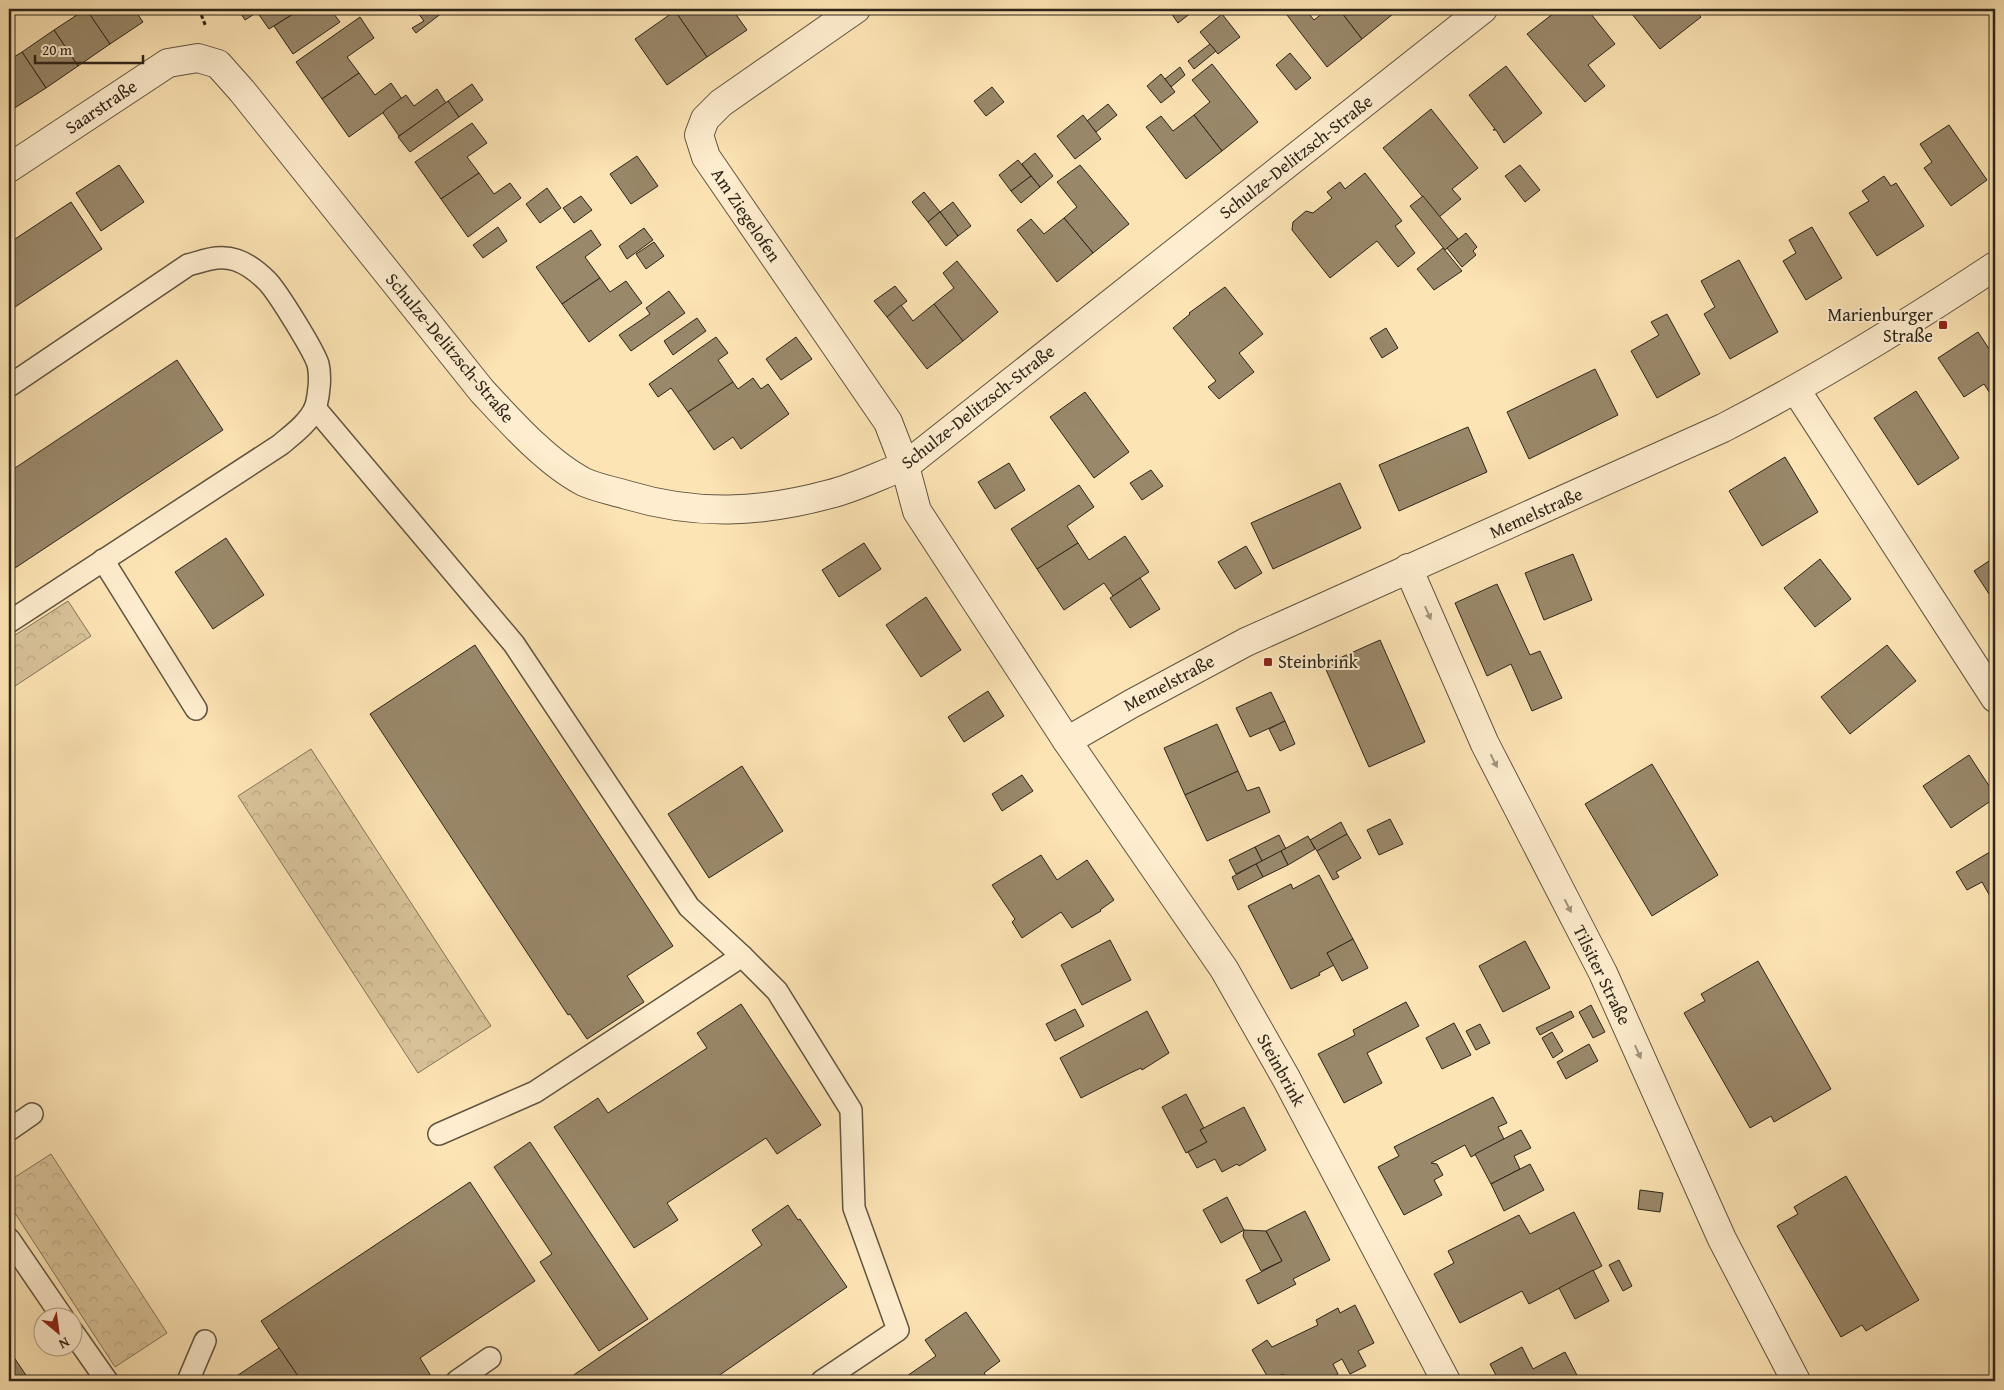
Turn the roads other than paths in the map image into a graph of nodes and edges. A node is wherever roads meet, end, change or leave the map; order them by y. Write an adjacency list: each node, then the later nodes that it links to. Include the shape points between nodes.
1 (856, 9): 9 (street, Am Ziegelofen, via 721,103 705,119 698,135 706,157 888,422)
2 (1483, 9): 9 (street, Schulze-Delitzsch-Straße)
3 (198, 58): 4 (street, Saarstraße, via 168,63); 9 (street, Schulze-Delitzsch-Straße, via 218,64 242,91 482,391 547,456 584,482 645,500 703,511 754,509 831,494)
4 (9, 168)
5 (1995, 266): 7 (street, Memelstraße, via 1917,318)
6 (9, 386): 8 (lane, via 188,265 214,257 235,260 252,268 269,283 318,364 319,389)
7 (1796, 390): 11 (street, Memelstraße, via 1723,428); 13 (street)
8 (315, 408): 10 (lane, via 301,427 280,446); 16 (lane, via 514,644 689,907)
9 (905, 466): 15 (street, Steinbrink, via 917,511)
10 (103, 560): 12 (lane); 14 (lane)
11 (1408, 568): 15 (street, Memelstraße, via 1246,642); 30 (street, Tilsiter Straße, one-way to 30, via 1485,744 1603,973 1722,1240)
12 (9, 622)
13 (1995, 698)
14 (196, 709)
15 (1067, 741): 29 (street, Steinbrink, via 1224,969 1286,1078)
16 (742, 956): 19 (lane, via 535,1092); 28 (lane, via 777,991 851,1110 854,1208 898,1330)
17 (32, 1114): 18 (lane)
18 (9, 1130)
19 (439, 1134)
20 (9, 1238): 21 (lane)
21 (56, 1308)
22 (204, 1341): 26 (lane)
23 (82, 1345): 25 (lane)
24 (490, 1358): 27 (lane)
25 (107, 1381)
26 (188, 1381)
27 (457, 1381)
28 (822, 1381)
29 (1446, 1381)
30 (1796, 1381)

